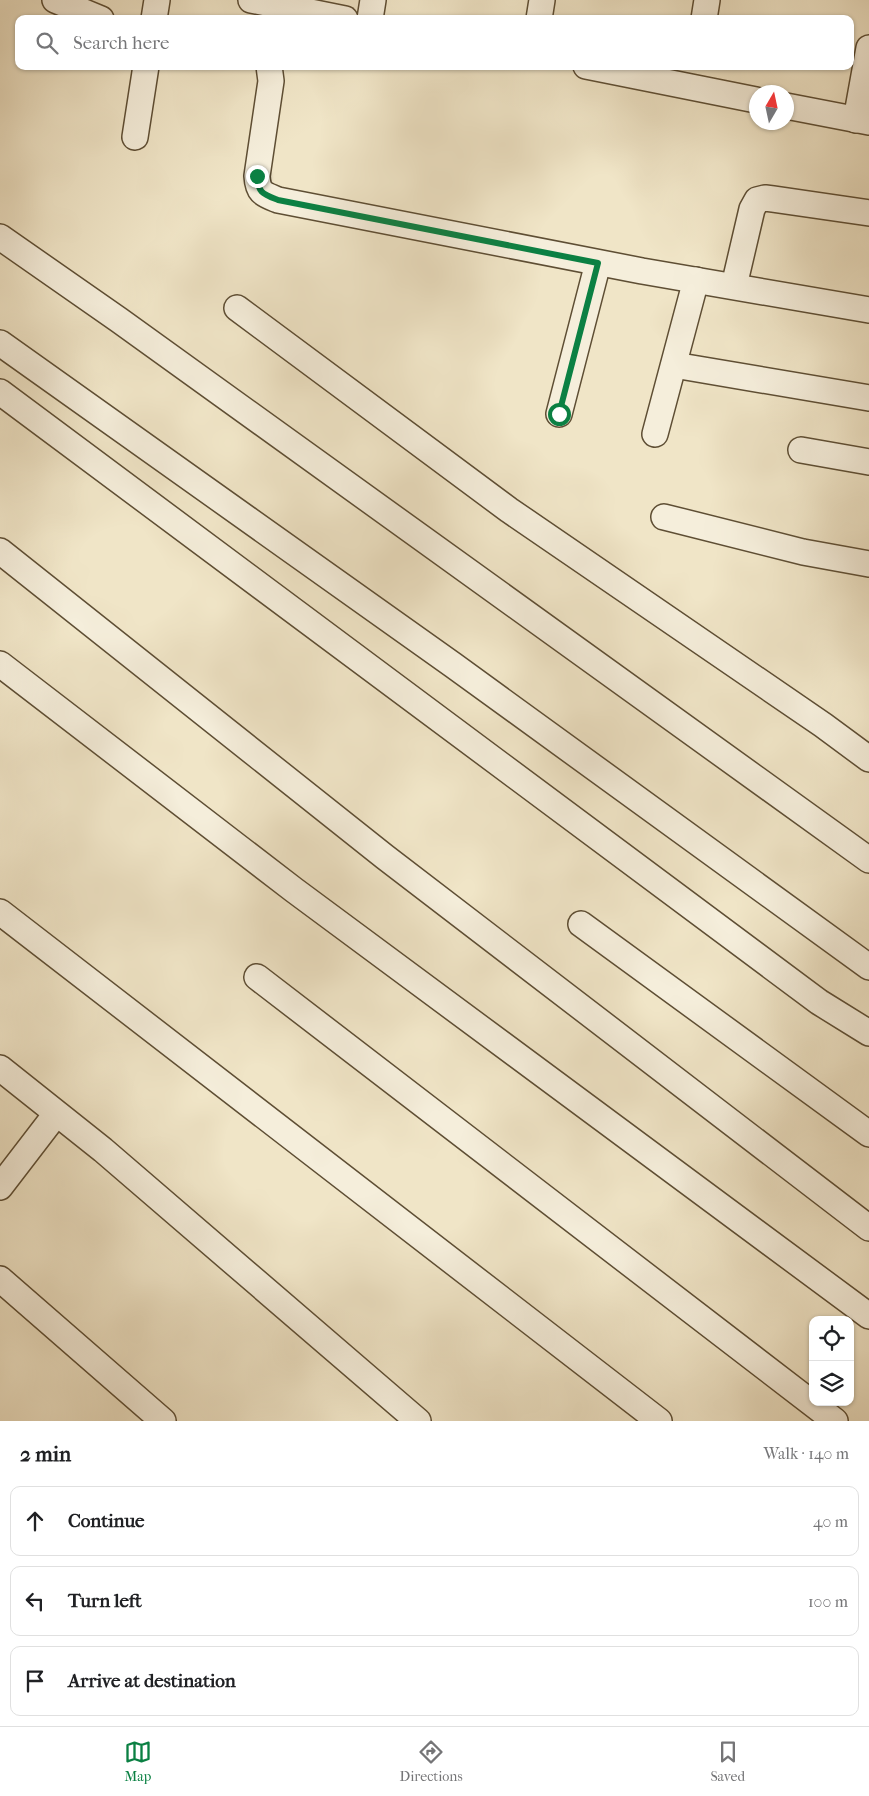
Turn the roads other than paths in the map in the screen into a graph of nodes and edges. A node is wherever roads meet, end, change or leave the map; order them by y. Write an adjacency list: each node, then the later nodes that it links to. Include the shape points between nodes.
1 (55, 0): 7 (street)
2 (157, 0): 8 (street)
3 (373, 0): 10 (street)
4 (542, 0): 11 (street)
5 (707, 0): 12 (street)
6 (256, 1): 9 (street)
7 (91, 15)
8 (155, 15)
9 (324, 15)
10 (371, 15)
11 (540, 15)
12 (705, 15)
13 (869, 48): 20 (street)
14 (145, 70): 21 (street)
15 (270, 70): 24 (street, via 271,81 257,176 258,188 263,194 278,200)
16 (625, 70): 17 (street)
17 (693, 77): 18 (street)
18 (749, 97)
19 (794, 108): 20 (street)
20 (862, 121)
21 (135, 137)
22 (869, 213): 26 (street, via 773,198 756,200)
23 (0, 237): 42 (street)
24 (598, 263): 25 (street); 33 (street)
25 (696, 280): 26 (street); 30 (street)
26 (734, 286): 28 (street)
27 (237, 308): 41 (street, via 509,510)
28 (869, 310)
29 (0, 344): 45 (street, via 453,665)
30 (674, 365): 32 (street); 34 (street)
31 (0, 392): 47 (street, via 812,996)
32 (869, 398)
33 (559, 414)
34 (655, 434)
35 (801, 450): 36 (street)
36 (869, 462)
37 (664, 517): 39 (street, via 803,552)
38 (0, 551): 52 (street, via 385,856)
39 (869, 564)
40 (0, 664): 54 (street, via 294,890)
41 (869, 759)
42 (869, 860)
43 (0, 912): 57 (street)
44 (581, 924): 50 (street)
45 (869, 967)
46 (257, 976): 58 (street)
47 (869, 1034)
48 (0, 1068): 49 (street)
49 (56, 1114): 51 (street); 56 (street)
50 (869, 1134)
51 (0, 1187)
52 (869, 1228)
53 (0, 1279): 55 (street)
54 (869, 1316)
55 (163, 1421)
56 (418, 1421)
57 (659, 1421)
58 (835, 1421)

